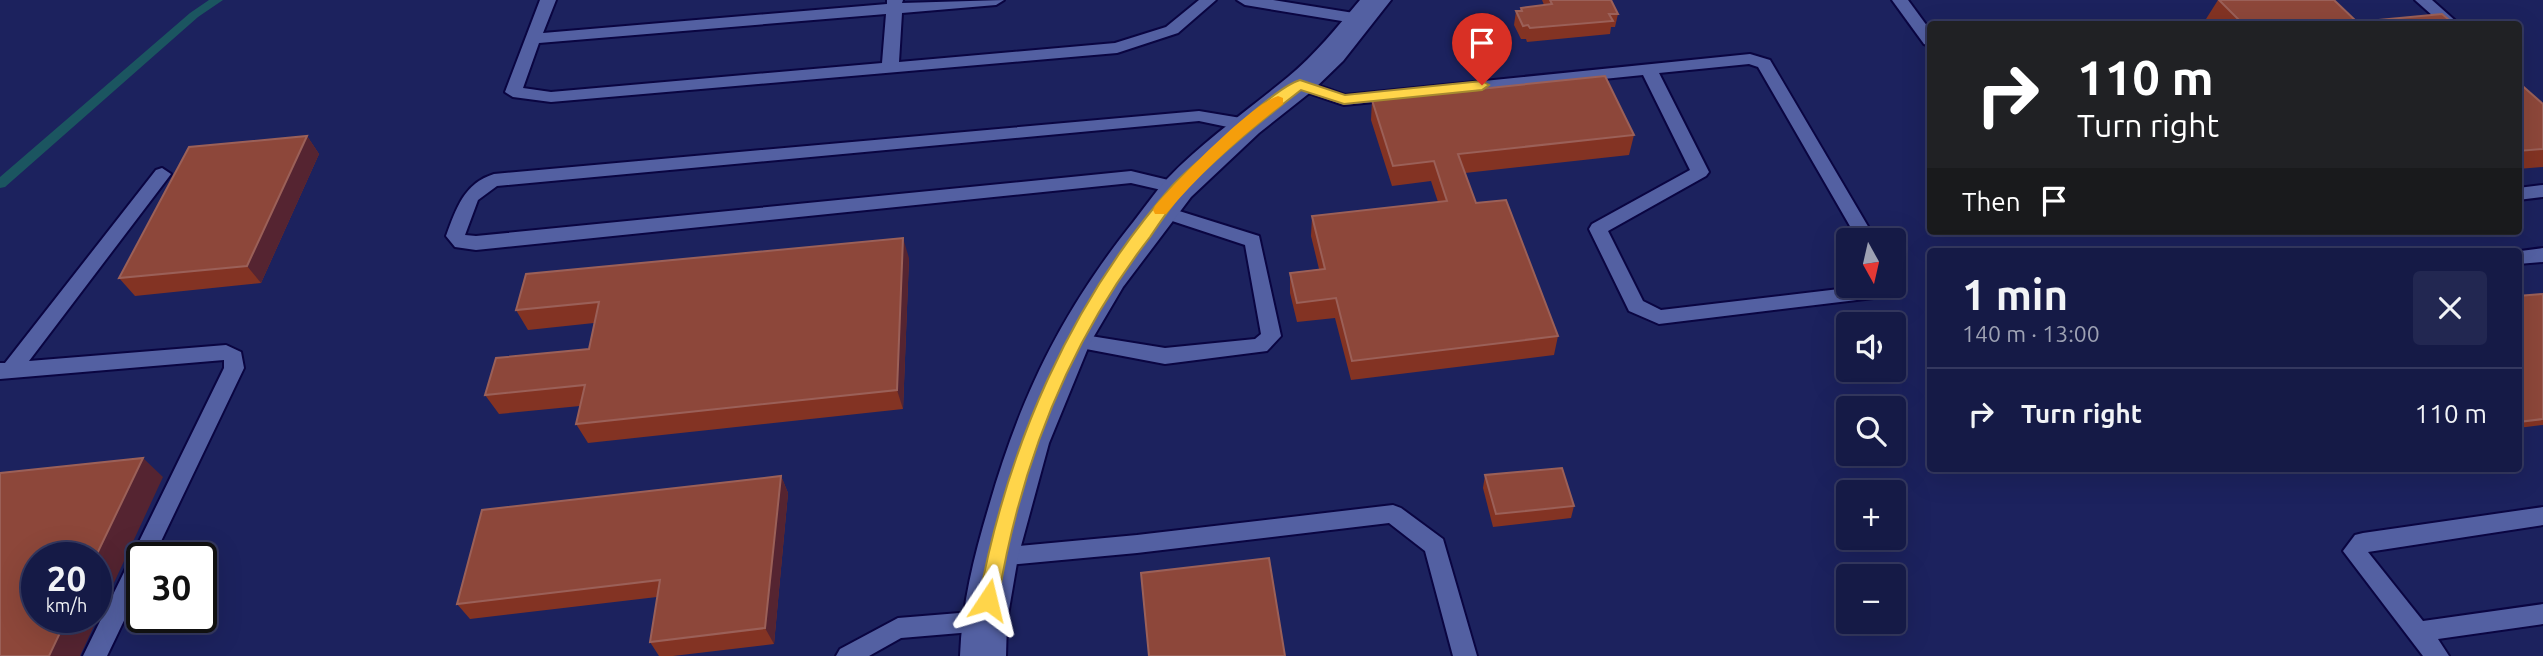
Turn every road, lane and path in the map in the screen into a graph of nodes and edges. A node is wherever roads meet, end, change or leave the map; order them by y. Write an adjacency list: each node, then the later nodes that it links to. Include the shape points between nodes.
1 (548, 0): 11 (lane)
2 (996, 0): 7 (lane)
3 (1208, 0): 12 (lane, via 1172,30 1117,48)
4 (1245, 0): 8 (lane)
5 (1900, 0): 10 (lane)
6 (2423, 0): 9 (lane)
7 (895, 4): 11 (lane); 12 (lane)
8 (1368, 10): 14 (street)
9 (2448, 21)
10 (1927, 37)
11 (533, 38): 12 (lane, via 513,92 551,97)
12 (890, 68)
13 (1648, 68): 14 (lane, via 1344,100); 20 (lane, via 1750,59 1764,64); 23 (lane, via 1700,172 1598,229 1636,306 1659,317)
14 (1300, 84): 15 (street)
15 (1247, 125): 19 (street); 19 (lane, via 1199,116 495,180 480,186 469,198 455,236 461,242 475,243 1131,177)
16 (162, 174): 25 (lane)
17 (2543, 191): 18 (lane)
18 (2522, 194)
19 (1170, 199): 24 (street, via 1110,277); 24 (lane, via 1253,241 1271,336 1268,342 1165,356)
20 (1860, 228)
21 (2543, 255): 22 (lane)
22 (2522, 257)
23 (1836, 296)
24 (1072, 340): 28 (street, via 1028,443)
25 (6, 371): 27 (lane, via 226,352 234,357 234,368)
26 (2543, 516): 31 (lane, via 2363,542 2354,551)
27 (150, 542)
28 (996, 557): 32 (street); 35 (lane, via 1393,514 1435,546)
29 (126, 592): 33 (lane)
30 (2543, 614): 31 (lane)
31 (2418, 632): 36 (lane)
32 (984, 638): 34 (lane, via 898,628)
33 (95, 656)
34 (848, 656)
35 (1465, 656)
36 (2437, 656)

